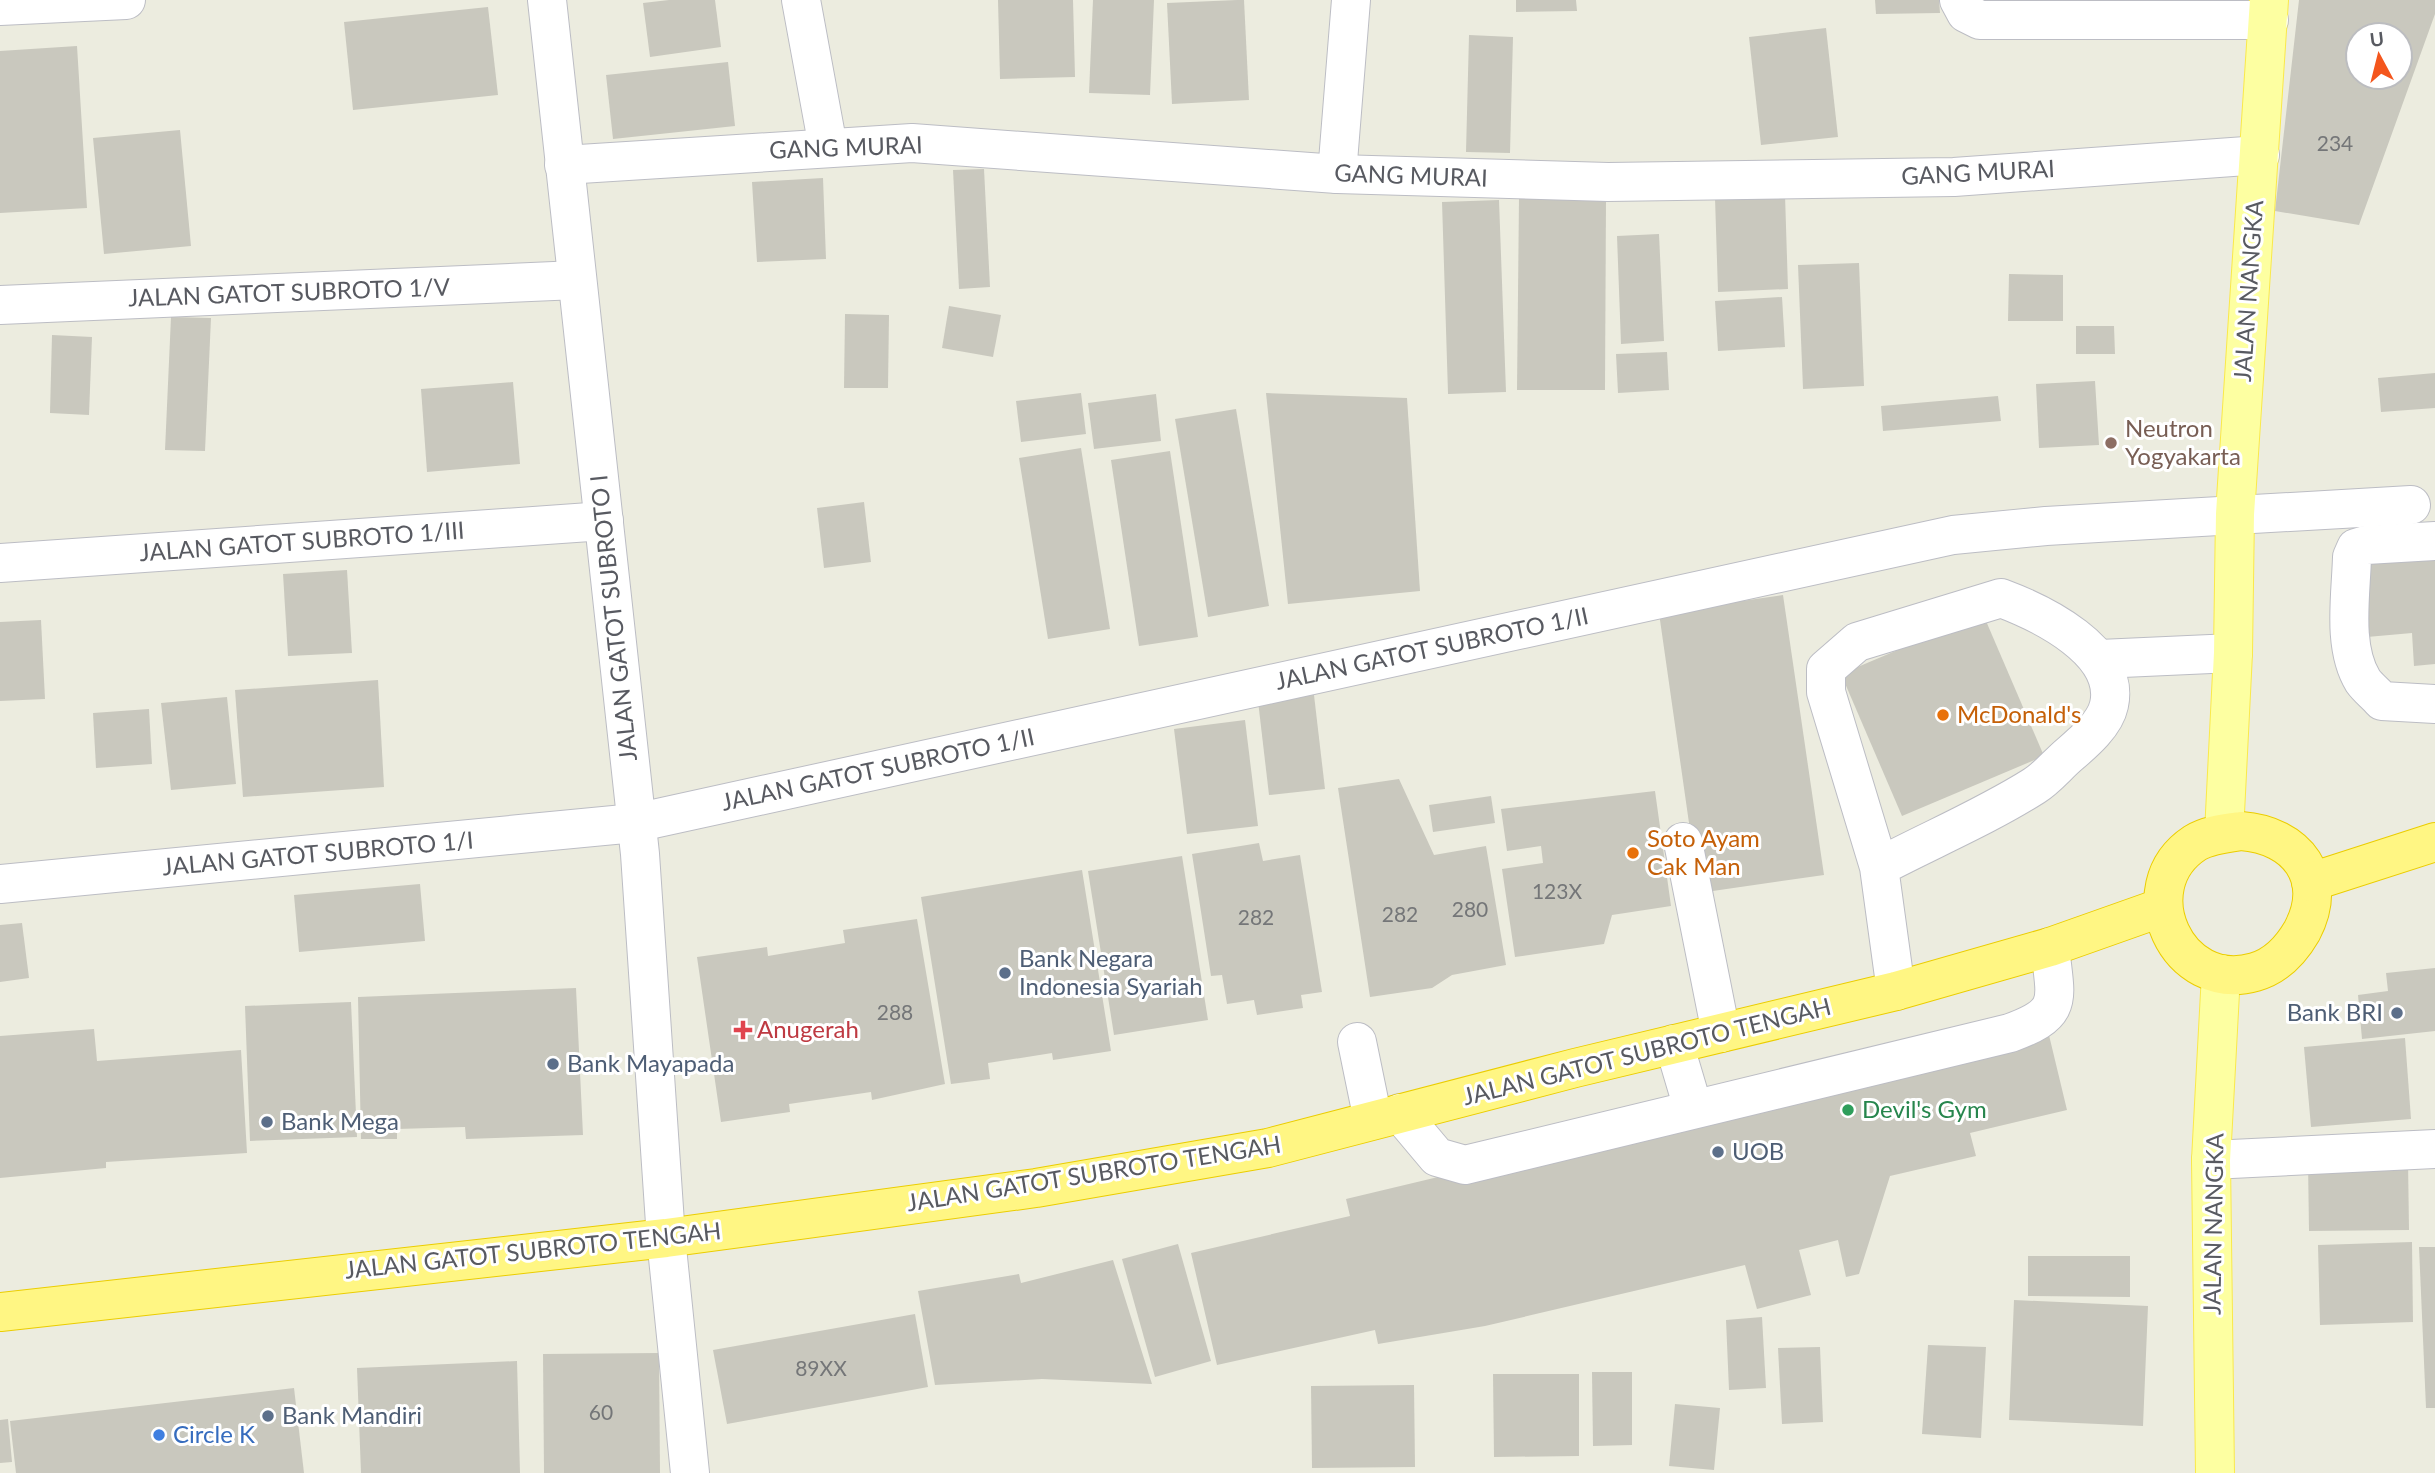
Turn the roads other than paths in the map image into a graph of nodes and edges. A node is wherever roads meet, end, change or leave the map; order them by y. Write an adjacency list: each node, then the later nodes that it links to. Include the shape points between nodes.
1 (127, 0): 6 (street)
2 (547, 0): 10 (street, JALAN GATOT SUBROTO I)
3 (801, 0): 8 (street)
4 (1351, 0): 11 (street)
5 (1959, 0): 7 (street, via 1966,13 1980,20)
6 (0, 6)
7 (2269, 10): 9 (main road, JALAN NANGKA)
8 (828, 147): 10 (street, GANG MURAI); 11 (street, GANG MURAI, via 912,143)
9 (2260, 155): 11 (street, GANG MURAI, via 1954,177 1608,182); 16 (main road, JALAN NANGKA)
10 (564, 165): 12 (street, JALAN GATOT SUBROTO I)
11 (1337, 174)
12 (577, 280): 13 (street, JALAN GATOT SUBROTO 1/V); 17 (street, JALAN GATOT SUBROTO I)
13 (0, 305)
14 (2411, 505): 15 (street, JALAN GATOT SUBROTO 1/II)
15 (2364, 507): 16 (street, JALAN GATOT SUBROTO 1/II); 19 (street)
16 (2235, 514): 21 (main road, JALAN NANGKA); 24 (street, JALAN GATOT SUBROTO 1/II, via 1954,535)
17 (604, 520): 20 (street, JALAN GATOT SUBROTO 1/III); 24 (street, JALAN GATOT SUBROTO I)
18 (2435, 541): 19 (street)
19 (2366, 545): 23 (street, via 2356,548 2352,557 2352,654 2364,681 2382,701)
20 (0, 564)
21 (2233, 653): 22 (street); 25 (main road, JALAN NANGKA)
22 (2100, 659): 28 (street, via 2109,705 2092,734 2036,785); 28 (street, via 2079,639 2001,598 1857,642 1834,660 1826,668 1826,692)
23 (2435, 704)
24 (635, 823): 30 (street, JALAN GATOT SUBROTO 1/I); 42 (street, JALAN GATOT SUBROTO I)
25 (2224, 833): 29 (highway, via 2261,832 2277,838 2295,851); 31 (highway, via 2194,844 2186,852 2172,869)
26 (1683, 842): 35 (street)
27 (2435, 842): 29 (highway)
28 (1879, 867): 34 (street)
29 (2311, 882): 33 (highway, via 2308,919 2283,957 2243,975)
30 (0, 884)
31 (2163, 907): 32 (highway, JALAN GATOT SUBROTO TENGAH); 33 (highway, via 2175,943 2187,958)
32 (2050, 947): 34 (highway, JALAN GATOT SUBROTO TENGAH); 38 (street, via 2055,1000 2035,1024)
33 (2221, 974): 41 (main road, JALAN NANGKA)
34 (1896, 990): 35 (highway, JALAN GATOT SUBROTO TENGAH)
35 (1721, 1033): 37 (highway, JALAN GATOT SUBROTO TENGAH)
36 (1357, 1042): 39 (street)
37 (1674, 1044): 38 (street); 39 (highway, JALAN GATOT SUBROTO TENGAH)
38 (1693, 1108): 39 (street, via 1465,1165 1437,1157)
39 (1387, 1117): 42 (highway, JALAN GATOT SUBROTO TENGAH, via 1268,1148 1036,1188)
40 (2435, 1149): 41 (street)
41 (2211, 1160): 45 (main road, JALAN NANGKA)
42 (666, 1238): 43 (highway, JALAN GATOT SUBROTO TENGAH); 44 (street, JALAN GATOT SUBROTO I)
43 (0, 1312)
44 (690, 1473)
45 (2215, 1473)

